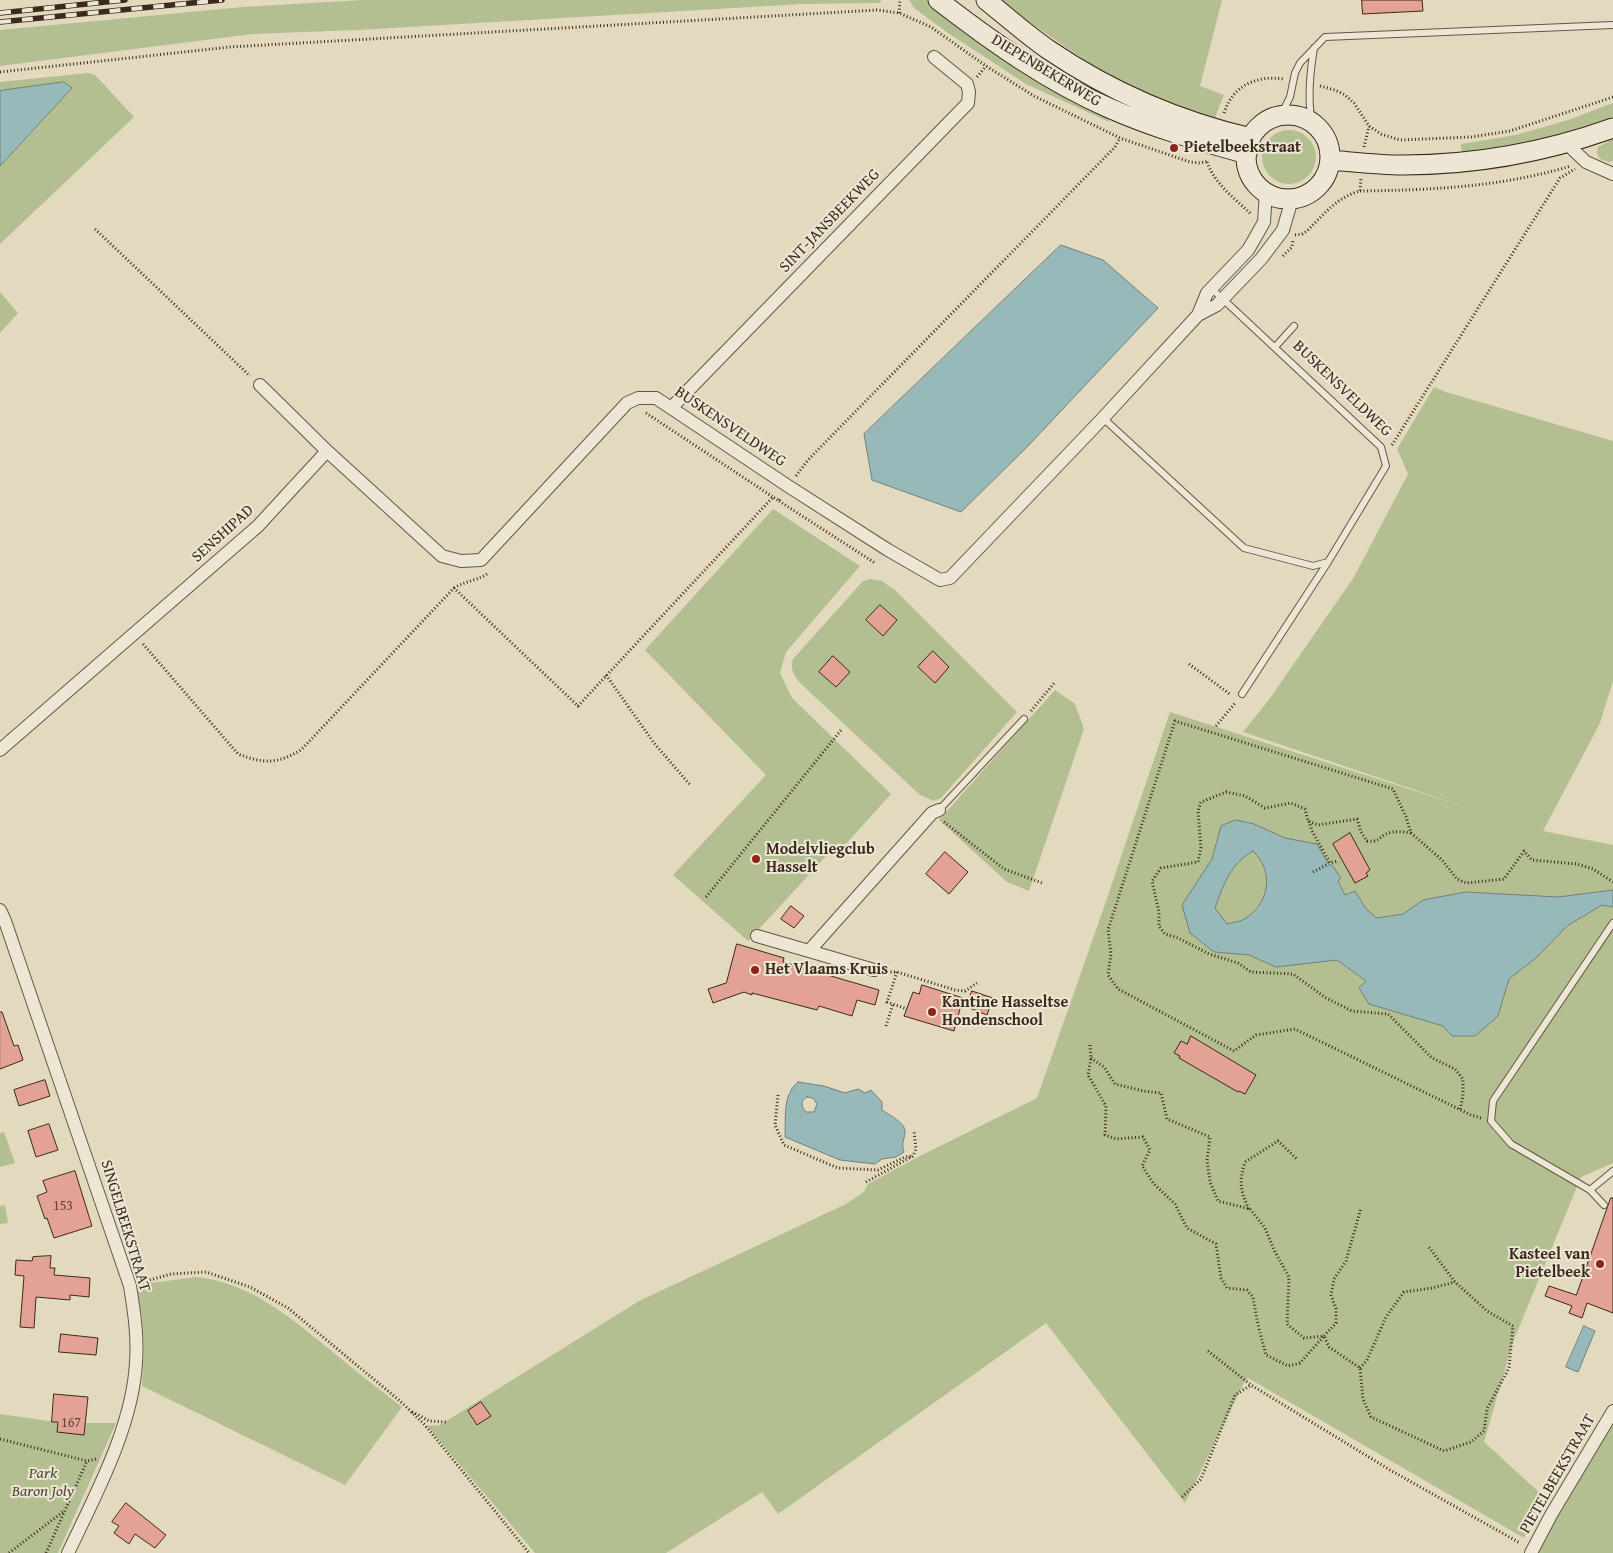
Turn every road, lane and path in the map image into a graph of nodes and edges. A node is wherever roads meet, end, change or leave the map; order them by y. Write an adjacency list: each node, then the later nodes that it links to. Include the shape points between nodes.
1 (900, 0): 4 (path)
2 (938, 0): 16 (main road, DIEPENBEKERWEG, via 1019,58 1108,108 1171,132)
3 (986, 0): 16 (main road, DIEPENBEKERWEG, via 1048,49 1104,84 1157,110 1219,131)
4 (899, 13): 8 (path, via 878,10 820,12 230,47); 14 (path, via 931,27 1034,96)
5 (1613, 25): 6 (lane, via 1325,37)
6 (1314, 47): 10 (lane, via 1295,73 1290,97); 11 (lane, via 1309,103)
7 (934, 57): 31 (street, SINT-JANSBEEKWEG, via 967,84 968,103)
8 (0, 72)
9 (1613, 97): 13 (path, via 1522,127 1471,137 1400,140 1369,126)
10 (1281, 115): 11 (main road, via 1297,115); 16 (main road, via 1259,126)
11 (1312, 122): 17 (main road, via 1320,128 1329,144)
12 (1613, 128): 15 (main road)
13 (1366, 136)
14 (1120, 138): 18 (path, via 1190,162); 36 (path, via 1115,147 808,460)
15 (1566, 143): 17 (main road, via 1500,157 1440,164); 19 (street)
16 (1249, 146): 22 (main road, via 1249,172)
17 (1330, 160): 23 (main road, via 1328,172 1317,187)
18 (1207, 162)
19 (1586, 162): 20 (street); 21 (path, via 1513,181 1468,187); 35 (path, via 1560,178)
20 (1613, 174)
21 (1360, 191)
22 (1266, 192): 23 (main road); 25 (street, BUSKENSVELDWEG, via 1264,222 1255,238 1248,250)
23 (1292, 199): 26 (street, BUSKENSVELDWEG, via 1283,230)
24 (95, 229): 30 (path)
25 (1211, 288): 26 (lane, BUSKENSVELDWEG); 27 (street, BUSKENSVELDWEG)
26 (1224, 298): 27 (street, BUSKENSVELDWEG); 29 (lane, BUSKENSVELDWEG)
27 (1198, 315): 33 (street, BUSKENSVELDWEG)
28 (1294, 326): 29 (lane)
29 (1275, 347): 35 (lane, BUSKENSVELDWEG, via 1381,447)
30 (260, 385): 34 (street, BUSKENSVELDWEG)
31 (672, 407): 34 (street, BUSKENSVELDWEG, via 656,398 638,398 628,403 481,560 461,561 442,556); 36 (street, BUSKENSVELDWEG)
32 (642, 410): 37 (path)
33 (1103, 418): 36 (street, BUSKENSVELDWEG, via 950,578 940,580); 39 (lane, via 1244,548 1313,566)
34 (327, 451): 43 (street, SENSHIPAD, via 258,526)
35 (1384, 457): 39 (lane, BUSKENSVELDWEG, via 1386,466)
36 (788, 486): 38 (path)
37 (772, 497): 38 (path); 45 (path)
38 (779, 500): 40 (path)
39 (1328, 562): 47 (lane, BUSKENSVELDWEG)
40 (874, 563)
41 (488, 573): 42 (path)
42 (454, 588): 43 (path, via 301,750 285,759 263,761 238,754); 45 (path, via 578,706)
43 (133, 636): 51 (street, SENSHIPAD)
44 (1189, 664): 49 (path, via 1238,700)
45 (606, 675): 52 (path, via 654,743)
46 (1055, 682): 48 (path)
47 (1242, 694)
48 (1024, 720): 53 (lane)
49 (1216, 726)
50 (842, 729): 61 (path)
51 (0, 750)
52 (691, 786)
53 (936, 812): 60 (path, via 1004,869); 65 (street)
54 (1308, 821): 55 (path, via 1318,825 1357,819 1368,841 1376,842 1395,832); 56 (path, via 1330,863); 75 (path, via 1305,809 1291,803 1265,808 1245,796 1226,792 1202,802 1198,810 1201,848 1198,862 1161,868 1152,881 1159,926 1165,934 1238,963 1251,972 1293,974 1326,998 1352,1011 1388,1014 1432,1058 1455,1069 1463,1079)
55 (1411, 834): 59 (path, via 1442,860 1457,879 1466,883 1504,879 1524,851 1532,860 1576,864 1593,869); 75 (path, via 1393,789 1175,721 1108,930 1111,954 1108,975 1118,989 1234,1051 1256,1035 1295,1030)
56 (1338, 861)
57 (1328, 864): 58 (path)
58 (1313, 872)
59 (1613, 882)
60 (1042, 883)
61 (706, 897)
62 (0, 910): 88 (street, SINGELBEEKSTRAAT)
63 (1613, 923): 76 (lane, via 1493,1101)
64 (757, 936): 65 (street)
65 (809, 951): 66 (street)
66 (874, 970): 67 (path)
67 (897, 972): 68 (path, via 955,990 965,991); 69 (path, via 887,1002)
68 (977, 983)
69 (893, 1004): 70 (path); 71 (path)
70 (907, 1009)
71 (886, 1026)
72 (1090, 1046): 73 (path)
73 (1091, 1058): 85 (path, via 1104,1067 1115,1084 1161,1093 1167,1119 1210,1137 1207,1160 1210,1182 1218,1201); 89 (path, via 1088,1074 1106,1106 1105,1135 1116,1139 1143,1136 1150,1150 1142,1166 1154,1184 1175,1204 1187,1228 1216,1244 1221,1278 1227,1288 1247,1290 1253,1297 1266,1355 1288,1366 1300,1363)
74 (778, 1095): 78 (path, via 775,1125 784,1145 838,1168 878,1170)
75 (1460, 1110): 76 (path)
76 (1491, 1121): 82 (lane, via 1511,1144)
77 (914, 1131): 78 (path, via 916,1149)
78 (913, 1156): 81 (path)
79 (1298, 1160): 85 (path, via 1278,1141 1245,1162 1240,1178 1243,1196)
80 (1613, 1171): 82 (lane)
81 (866, 1182)
82 (1590, 1190): 83 (lane)
83 (1604, 1205)
84 (1361, 1208): 89 (path, via 1346,1261 1334,1279 1331,1295 1336,1323)
85 (1250, 1209): 89 (path, via 1265,1228 1289,1277 1287,1324 1304,1338)
86 (1428, 1246): 87 (path)
87 (1455, 1282): 91 (path, via 1404,1292 1386,1317 1368,1360); 91 (path, via 1488,1312 1513,1326 1509,1368 1487,1409 1484,1431 1471,1442 1444,1451 1371,1417 1363,1399)
88 (130, 1286): 94 (path, via 170,1274 206,1272 250,1286 288,1308); 97 (street, SINGELBEEKSTRAAT, via 136,1326 136,1364 131,1398)
89 (1324, 1336): 91 (path, via 1329,1348)
90 (1208, 1351): 92 (path)
91 (1360, 1368)
92 (1252, 1384): 99 (path, via 1234,1395 1201,1480); 101 (path, via 1390,1470)
93 (1613, 1411): 101 (street, PIETELBEEKSTRAAT)
94 (412, 1412): 95 (path, via 429,1421); 105 (path)
95 (446, 1422)
96 (0, 1439): 98 (path)
97 (115, 1451): 98 (path); 104 (street, SINGELBEEKSTRAAT)
98 (87, 1462): 100 (path)
99 (1182, 1497)
100 (65, 1510): 102 (path); 103 (path)
101 (1532, 1552)
102 (9, 1553)
103 (46, 1553)
104 (68, 1553)
105 (529, 1553)

